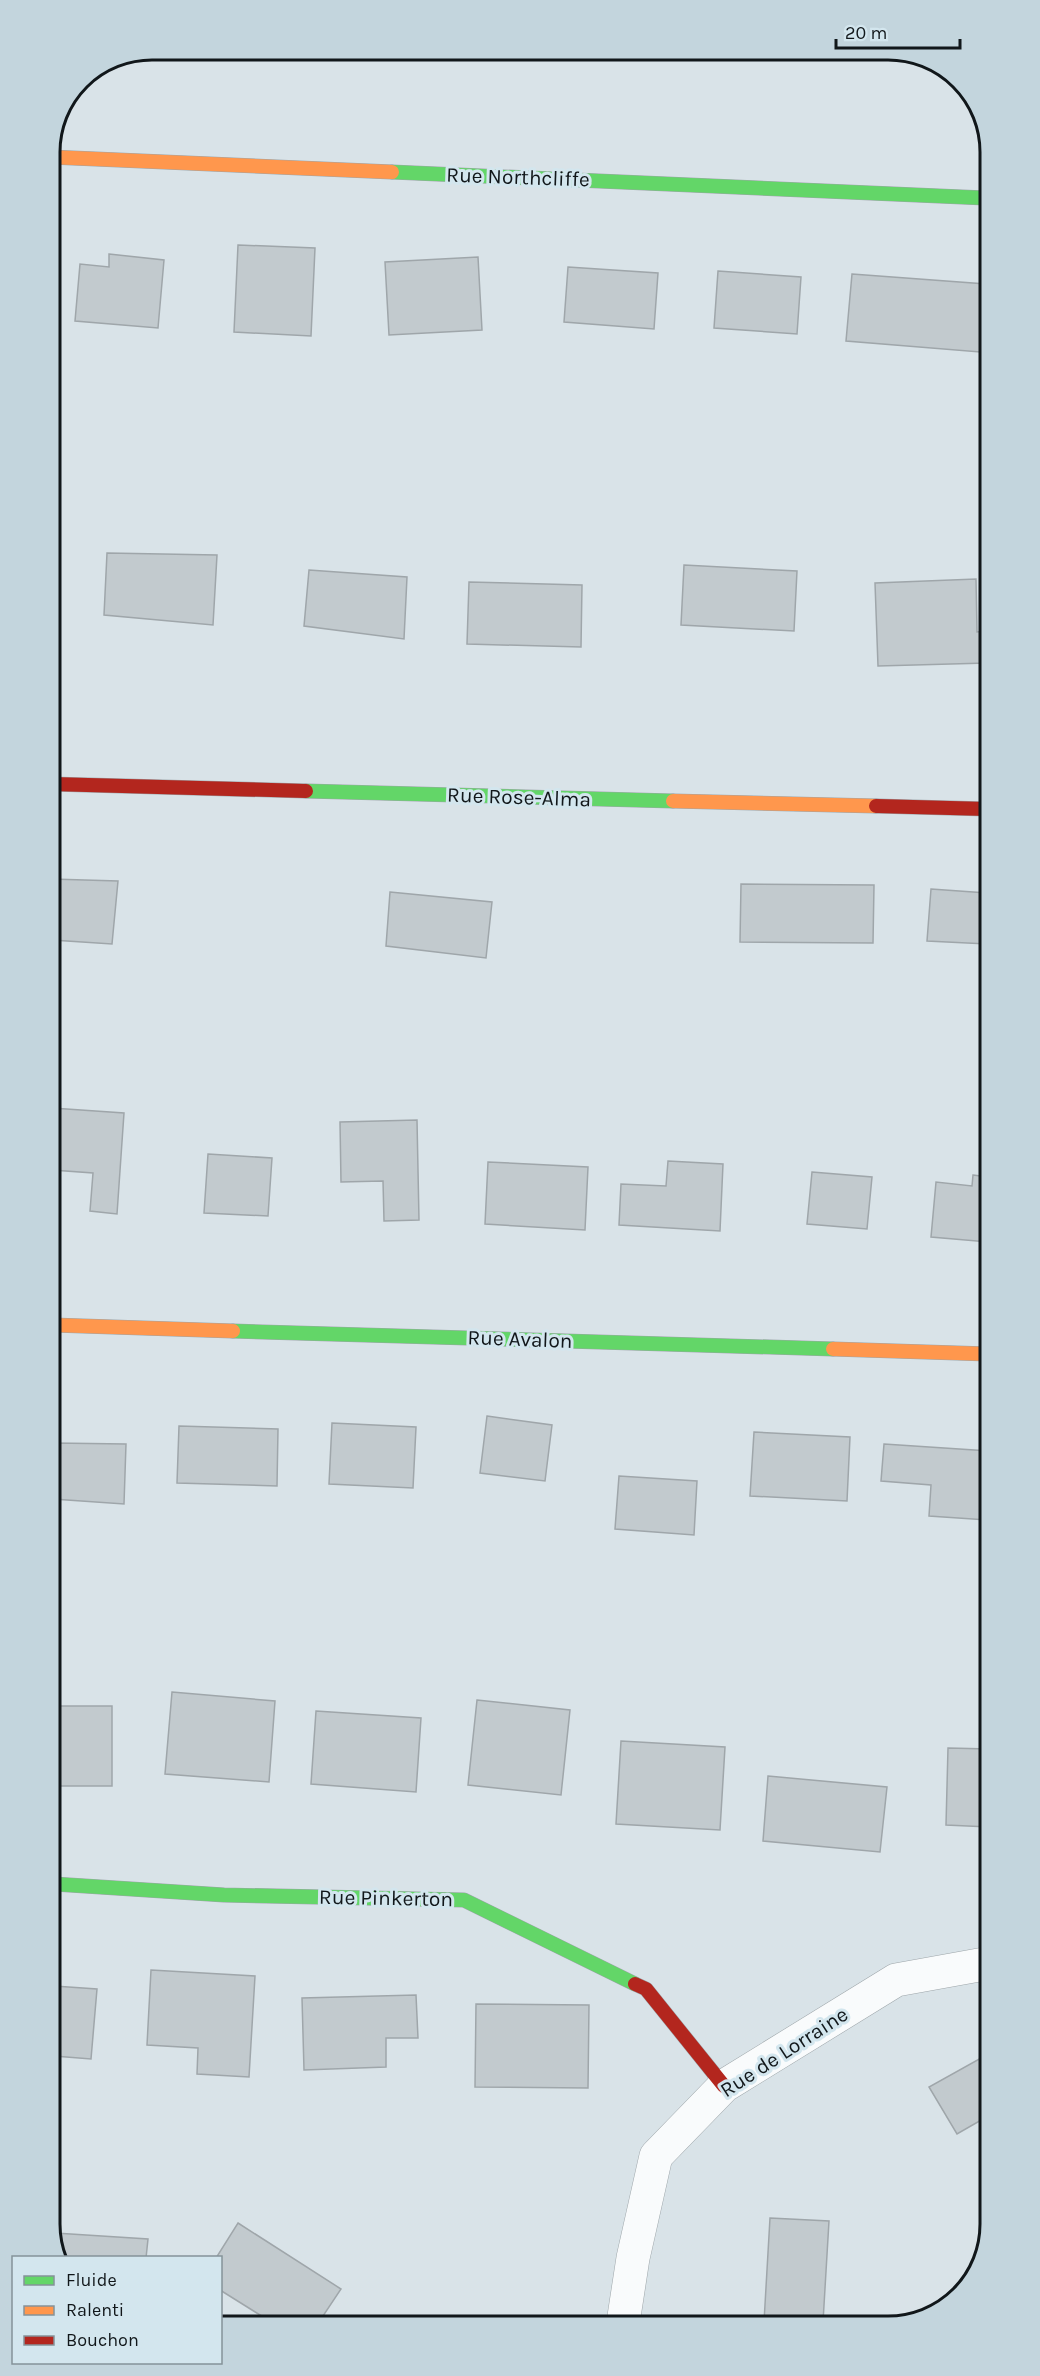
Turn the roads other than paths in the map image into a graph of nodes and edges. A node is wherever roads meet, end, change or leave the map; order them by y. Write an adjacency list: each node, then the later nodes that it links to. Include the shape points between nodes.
1 (60, 157): 2 (street, Rue Northcliffe)
2 (980, 198)
3 (60, 784): 4 (street, Rue Rose-Alma)
4 (980, 809)
5 (60, 1325): 6 (street, Rue Avalon)
6 (980, 1354)
7 (60, 1884): 9 (street, Rue Pinkerton, via 224,1895 464,1900 646,1989)
8 (980, 1965): 9 (street, Rue de Lorraine, via 896,1980)
9 (724, 2086): 10 (street, Rue de Lorraine, via 656,2156)
10 (624, 2316)

